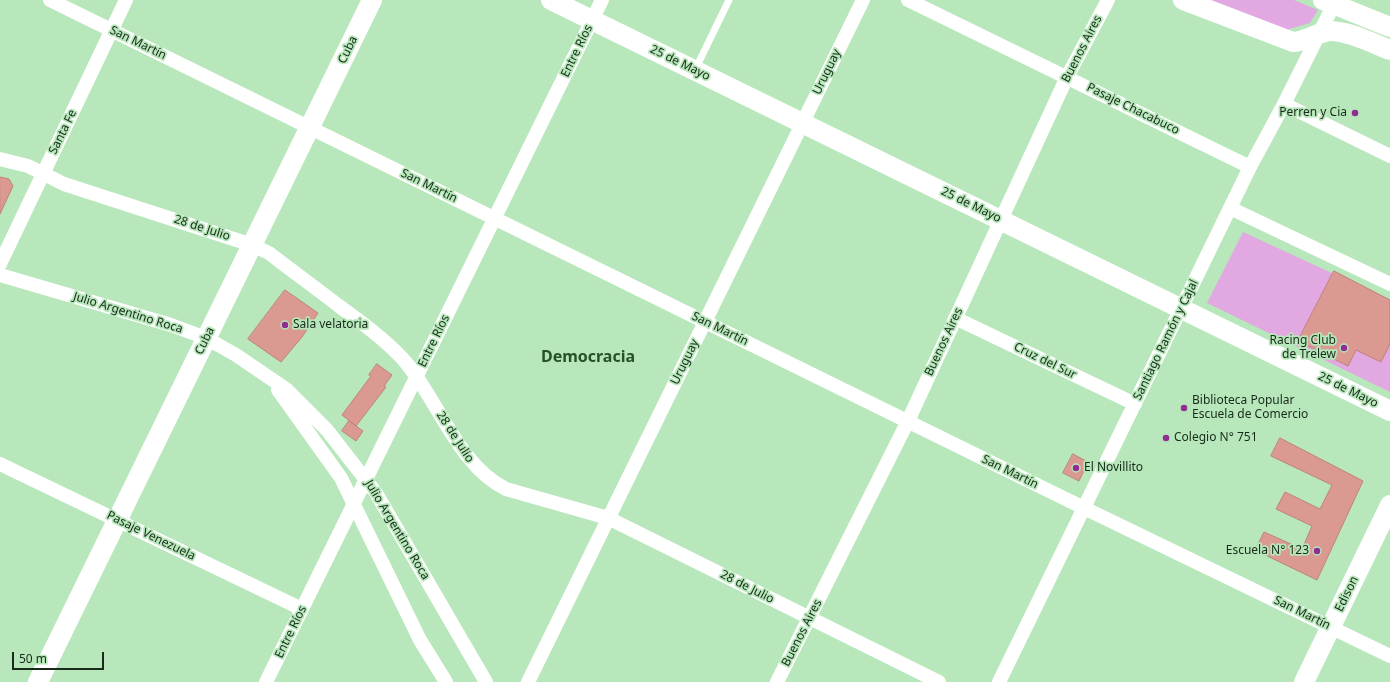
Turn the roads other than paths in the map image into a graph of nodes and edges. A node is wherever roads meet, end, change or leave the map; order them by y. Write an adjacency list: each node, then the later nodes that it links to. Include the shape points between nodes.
1 (50, 0): 14 (street, San Martín)
2 (126, 0): 14 (street, Santa Fe)
3 (372, 0): 23 (street, Cuba)
4 (551, 0): 12 (street, 25 de Mayo)
5 (602, 0): 12 (street, Entre Ríos)
6 (729, 0): 19 (lane)
7 (863, 0): 22 (street, Uruguay)
8 (908, 0): 20 (street, Pasaje Chacabuco)
9 (1108, 0): 20 (street, Buenos Aires)
10 (1183, 0): 16 (street)
11 (1331, 1): 13 (street); 15 (street, Santiago Ramón y Cajal)
12 (592, 20): 19 (street, 25 de Mayo); 29 (street, Entre Ríos)
13 (1390, 27)
14 (111, 30): 23 (street, San Martín); 27 (street, Santa Fe)
15 (1320, 34): 16 (street); 17 (street, via 1334,31); 18 (street, Santiago Ramón y Cajal)
16 (1293, 42): 18 (street)
17 (1390, 50)
18 (1305, 62): 21 (street, Santiago Ramón y Cajal)
19 (695, 70): 22 (street, 25 de Mayo)
20 (1068, 77): 26 (street, Pasaje Chacabuco); 30 (street, Buenos Aires)
21 (1284, 104): 24 (street); 26 (street, Santiago Ramón y Cajal)
22 (802, 123): 30 (street, 25 de Mayo); 37 (street, Uruguay)
23 (310, 127): 29 (street, San Martín); 31 (street, Cuba)
24 (1390, 156)
25 (0, 159): 27 (street, 28 de Julio, via 28,166)
26 (1250, 167): 28 (street, Santiago Ramón y Cajal)
27 (43, 173): 31 (street, 28 de Julio, via 64,184); 32 (street, Santa Fe)
28 (1230, 208): 34 (street); 35 (street, Santiago Ramón y Cajal)
29 (495, 218): 37 (street, San Martín); 39 (street, Entre Ríos)
30 (1000, 220): 35 (street, 25 de Mayo); 36 (street, Buenos Aires)
31 (252, 245): 38 (street, Cuba); 39 (street, 28 de Julio, via 269,254 376,333 402,358)
32 (0, 264)
33 (0, 275): 38 (street, Julio Argentino Roca)
34 (1390, 284)
35 (1181, 308): 41 (street, Santiago Ramón y Cajal); 42 (street, 25 de Mayo)
36 (955, 318): 41 (street, Cruz del Sur); 43 (street, Buenos Aires)
37 (705, 321): 43 (street, San Martín); 49 (street, Uruguay)
38 (206, 338): 40 (street, Julio Argentino Roca); 50 (street, Cuba)
39 (416, 376): 45 (street, Entre Ríos); 49 (street, 28 de Julio, via 472,464 484,476 506,489)
40 (270, 378): 45 (street, Julio Argentino Roca, via 297,398 327,430); 46 (street, Julio Argentino Roca, via 341,478)
41 (1135, 404): 48 (street, Santiago Ramón y Cajal)
42 (1390, 411)
43 (908, 421): 48 (street, San Martín); 52 (street, Buenos Aires)
44 (0, 464): 50 (street, Pasaje Venezuela)
45 (366, 479): 46 (street, Entre Ríos); 58 (street, Julio Argentino Roca)
46 (354, 502): 51 (street, Entre Ríos); 57 (street, Julio Argentino Roca, via 420,640)
47 (1390, 505): 53 (street, Edison)
48 (1084, 508): 53 (street, San Martín); 62 (street, Santiago Ramón y Cajal)
49 (608, 518): 52 (street, 28 de Julio); 59 (street, Uruguay)
50 (117, 520): 51 (street, Pasaje Venezuela); 55 (street, Cuba)
51 (302, 609): 56 (street, Entre Ríos)
52 (809, 618): 60 (street, Buenos Aires); 61 (street, 28 de Julio)
53 (1331, 627): 54 (street, San Martín); 63 (street, Edison)
54 (1390, 656)
55 (38, 682)
56 (266, 682)
57 (446, 682)
58 (486, 682)
59 (528, 682)
60 (777, 682)
61 (939, 682)
62 (999, 682)
63 (1304, 682)

